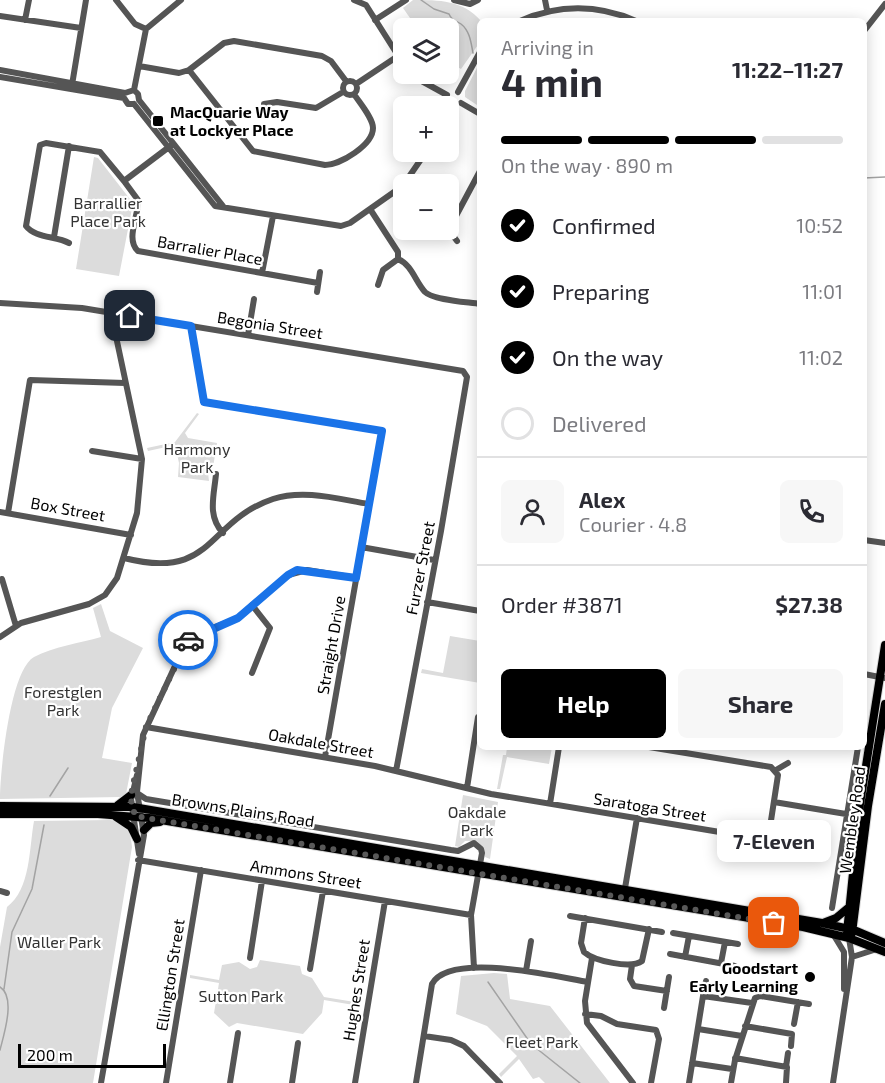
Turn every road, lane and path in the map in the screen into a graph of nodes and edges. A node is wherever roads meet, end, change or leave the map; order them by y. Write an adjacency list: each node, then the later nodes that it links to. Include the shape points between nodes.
1 (29, 0): 15 (street)
2 (86, 0): 18 (street)
3 (116, 0): 19 (street, via 135,24)
4 (181, 0): 19 (street)
5 (354, 0): 16 (street, via 366,5)
6 (406, 0): 16 (street)
7 (454, 0): 8 (street, via 470,4)
8 (478, 0)
9 (545, 0): 11 (street)
10 (885, 4): 17 (street)
11 (547, 10): 13 (street); 14 (street, via 603,10)
12 (0, 16): 15 (street)
13 (527, 18)
14 (627, 18)
15 (25, 20): 18 (street)
16 (375, 20): 20 (street)
17 (867, 27)
18 (81, 28): 30 (street)
19 (146, 29): 23 (street)
20 (393, 48)
21 (477, 57): 33 (street)
22 (393, 59): 28 (street)
23 (139, 66): 25 (street, via 179,73); 31 (street)
24 (0, 70): 30 (street)
25 (189, 70): 27 (street, via 224,43 234,41 322,56 331,61); 34 (street, via 253,152 325,165 335,164 364,144 372,131 372,124)
26 (0, 76): 30 (street)
27 (346, 81): 28 (street); 32 (street)
28 (356, 84): 34 (street)
29 (427, 84): 36 (street)
30 (72, 86): 35 (street)
31 (134, 90): 35 (street); 37 (street, via 138,94)
32 (343, 92): 34 (street); 39 (street, via 316,108)
33 (458, 92): 36 (street); 38 (street)
34 (354, 94)
35 (125, 95): 37 (street, via 128,104)
36 (447, 95)
37 (136, 102): 42 (street)
38 (461, 103): 40 (street)
39 (264, 104)
40 (477, 112)
41 (69, 146): 44 (street, via 100,152); 49 (street); 49 (street, via 46,143 38,148 25,221 32,233)
42 (170, 146): 44 (street); 48 (street, via 226,208)
43 (477, 177): 47 (street)
44 (124, 181): 53 (street, Barralier Place, via 138,200 132,240 138,251)
45 (393, 193): 46 (street)
46 (370, 209): 48 (street, via 350,222 332,227); 51 (street, via 398,252)
47 (459, 210)
48 (273, 216): 53 (street)
49 (54, 237): 50 (street)
50 (69, 243)
51 (398, 259): 55 (street, via 383,270); 59 (street, via 405,262 428,295)
52 (320, 272): 54 (street)
53 (262, 273): 54 (street, Barralier Place)
54 (318, 283): 56 (street)
55 (378, 285)
56 (316, 292)
57 (254, 299): 62 (street)
58 (0, 303): 60 (street, Begonia Street)
59 (477, 303)
60 (111, 313): 61 (street, Begonia Street); 64 (street)
61 (191, 326): 62 (street, Begonia Street); 68 (street, Straight Drive, via 204,402 382,431)
62 (248, 335): 63 (street, Begonia Street)
63 (463, 371): 77 (street, Furzer Street, via 467,377)
64 (125, 383): 66 (street); 70 (street, via 30,380)
65 (92, 451): 66 (street)
66 (142, 459): 72 (street)
67 (216, 474): 71 (street, via 212,516)
68 (369, 504): 71 (street, via 318,496 281,497 259,505); 75 (street, Straight Drive)
69 (0, 512): 70 (street, Box Street)
70 (8, 513): 72 (street, Box Street)
71 (223, 533): 76 (street, via 180,562 151,565)
72 (131, 535): 76 (street)
73 (867, 540): 74 (street)
74 (885, 543)
75 (361, 547): 77 (street); 78 (street, Straight Drive)
76 (124, 558): 83 (street, via 111,588 97,600)
77 (434, 560): 80 (street, Furzer Street)
78 (356, 578): 81 (street, via 297,570); 96 (street, Straight Drive)
79 (2, 579): 83 (street)
80 (427, 602): 82 (street); 99 (street, Furzer Street)
81 (252, 605): 86 (street, via 270,628); 91 (street, via 230,622 188,638)
82 (477, 610)
83 (16, 626): 84 (street)
84 (0, 637)
85 (885, 645): 88 (main road, Wembley Road)
86 (252, 673)
87 (867, 674): 88 (street)
88 (882, 677): 123 (main road, Wembley Road)
89 (885, 704): 92 (main road, Wembley Road)
90 (477, 723): 100 (street)
91 (146, 727): 96 (street, Oakdale Street); 101 (street)
92 (883, 731): 123 (main road, Wembley Road)
93 (559, 750): 104 (street)
94 (667, 750): 98 (street)
95 (857, 750): 110 (street, Wembley Road)
96 (325, 757): 99 (street, Oakdale Street)
97 (788, 763): 98 (street)
98 (776, 770): 103 (street)
99 (396, 771): 100 (street, Oakdale Street)
100 (467, 788): 102 (street, Oakdale Street)
101 (134, 794): 106 (main road); 107 (street); 116 (street, Browns Plains Road, via 454,851 474,843 482,851)
102 (491, 794): 104 (street, Saratoga Street)
103 (774, 802): 110 (street); 111 (street, Saratoga Street, via 768,840)
104 (550, 804): 111 (street, Saratoga Street)
105 (0, 806): 106 (main road, Browns Plains Road)
106 (117, 806): 107 (main road, Browns Plains Road)
107 (137, 812): 109 (main road, Browns Plains Road); 112 (main road, Browns Plains Road); 113 (street); 114 (street); 116 (main road, Browns Plains Road)
108 (0, 814): 109 (main road, Browns Plains Road)
109 (109, 814): 114 (main road, via 129,825)
110 (846, 814): 122 (street, Wembley Road)
111 (637, 818): 120 (street)
112 (169, 821): 113 (main road, via 151,823); 116 (main road, Browns Plains Road)
113 (144, 830): 115 (street)
114 (137, 839): 115 (street)
115 (138, 857): 117 (street, Ammons Street); 175 (street)
116 (479, 869): 120 (main road, Browns Plains Road); 124 (street)
117 (201, 870): 118 (street, Ammons Street); 176 (street, Ellington Street)
118 (262, 880): 119 (street, Ammons Street); 143 (street)
119 (323, 891): 121 (street, Ammons Street); 149 (street)
120 (624, 894): 127 (main road, Browns Plains Road); 133 (main road, Browns Plains Road)
121 (385, 901): 124 (street, Ammons Street); 179 (street, Hughes Street)
122 (831, 908)
123 (852, 910): 128 (main road); 131 (main road, Wembley Road); 134 (main road)
124 (471, 915): 148 (street)
125 (570, 916): 126 (street)
126 (585, 918): 129 (street); 144 (street, via 581,947)
127 (804, 920): 128 (main road, Browns Plains Road); 131 (main road)
128 (822, 923): 131 (main road, Browns Plains Road)
129 (649, 929): 130 (street); 146 (street, via 642,961)
130 (662, 932)
131 (850, 932): 133 (main road, Browns Plains Road); 134 (main road, Browns Plains Road); 139 (main road, Browns Plains Road); 142 (street, Wembley Road)
132 (673, 933): 135 (street)
133 (833, 934): 159 (street, Wembley Road, via 845,958)
134 (870, 935): 139 (main road, Browns Plains Road)
135 (689, 936): 137 (street); 141 (street)
136 (531, 942): 150 (street)
137 (725, 942): 138 (street); 145 (street)
138 (738, 944)
139 (882, 948): 142 (street)
140 (670, 954): 141 (street)
141 (685, 957): 145 (street)
142 (852, 957): 159 (street, Wembley Road)
143 (250, 958)
144 (592, 961): 146 (street); 153 (street)
145 (722, 963): 147 (street)
146 (632, 965): 154 (street, via 630,979 634,986)
147 (735, 966)
148 (474, 968): 150 (street); 166 (street, via 434,981)
149 (310, 969)
150 (526, 971): 153 (street)
151 (669, 977): 154 (street)
152 (706, 981): 155 (street)
153 (588, 982): 161 (street)
154 (667, 992): 160 (street)
155 (703, 996): 157 (street); 163 (street)
156 (798, 1002): 157 (street, via 760,996); 158 (street); 164 (street)
157 (752, 1003): 162 (street)
158 (809, 1004)
159 (844, 1005): 187 (street, Wembley Road)
160 (664, 1008)
161 (585, 1014): 182 (street, via 587,1023); 183 (street, via 656,1030 659,1039)
162 (745, 1026): 164 (street); 167 (street)
163 (698, 1029): 167 (street); 172 (street)
164 (794, 1029): 169 (street)
165 (238, 1033): 177 (street)
166 (424, 1036): 180 (street); 181 (street, via 464,1046)
167 (742, 1036): 171 (street)
168 (298, 1043): 178 (street)
169 (791, 1046)
170 (788, 1053): 173 (street)
171 (735, 1058): 173 (street); 174 (street)
172 (692, 1063): 174 (street); 184 (street)
173 (786, 1067): 186 (street)
174 (732, 1070): 185 (street)
175 (101, 1083)
176 (166, 1083)
177 (230, 1083)
178 (292, 1083)
179 (355, 1083)
180 (416, 1083)
181 (500, 1083)
182 (633, 1083)
183 (651, 1083)
184 (689, 1083)
185 (731, 1083)
186 (786, 1083)
187 (833, 1083)

